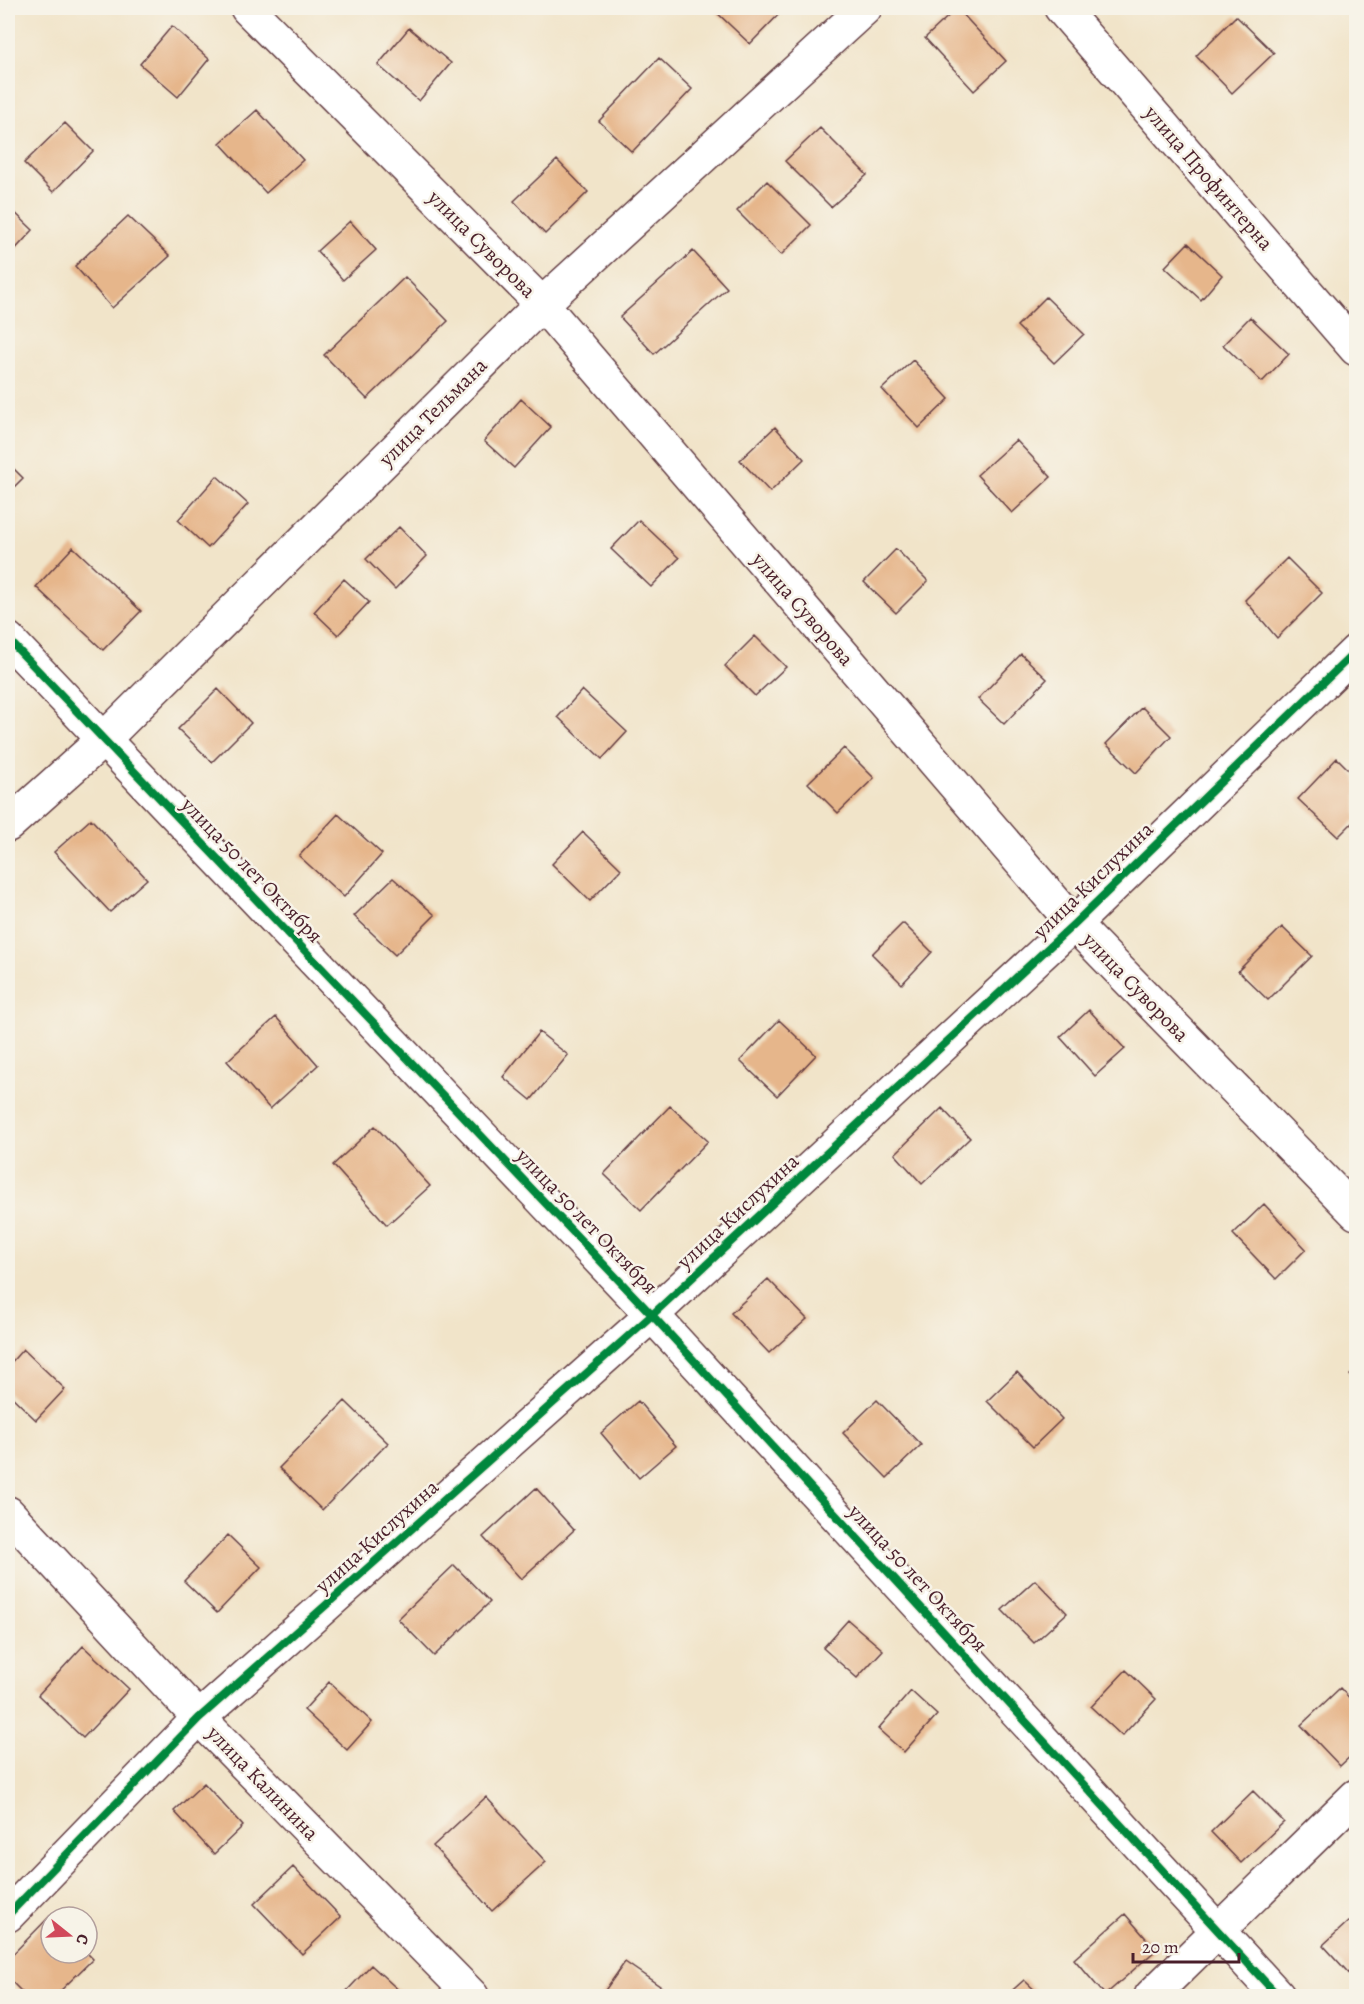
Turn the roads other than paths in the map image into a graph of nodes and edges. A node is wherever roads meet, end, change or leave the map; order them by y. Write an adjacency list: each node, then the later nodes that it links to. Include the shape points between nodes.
1 (247, 8): 4 (street, улица Суворова)
2 (865, 8): 4 (street, улица Тельмана)
3 (1061, 8): 5 (street, улица Профинтерна)
4 (542, 304): 8 (street, улица Тельмана); 10 (street, улица Суворова)
5 (1356, 349)
6 (8, 639): 8 (street, улица 50 лет Октября)
7 (1356, 651): 10 (street, улица Кислухина)
8 (103, 740): 9 (street, улица Тельмана); 12 (street, улица 50 лет Октября)
9 (8, 825)
10 (1074, 924): 11 (street, улица Суворова); 12 (street, улица Кислухина)
11 (1356, 1213)
12 (652, 1315): 14 (street, улица Кислухина); 17 (street, улица 50 лет Октября)
13 (8, 1513): 14 (street, улица Калинина)
14 (199, 1718): 16 (street, улица Кислухина); 18 (street, улица Калинина)
15 (1356, 1796): 17 (street)
16 (8, 1915)
17 (1217, 1931): 19 (street); 20 (street, улица 50 лет Октября)
18 (472, 1996)
19 (1151, 1996)
20 (1278, 1996)

